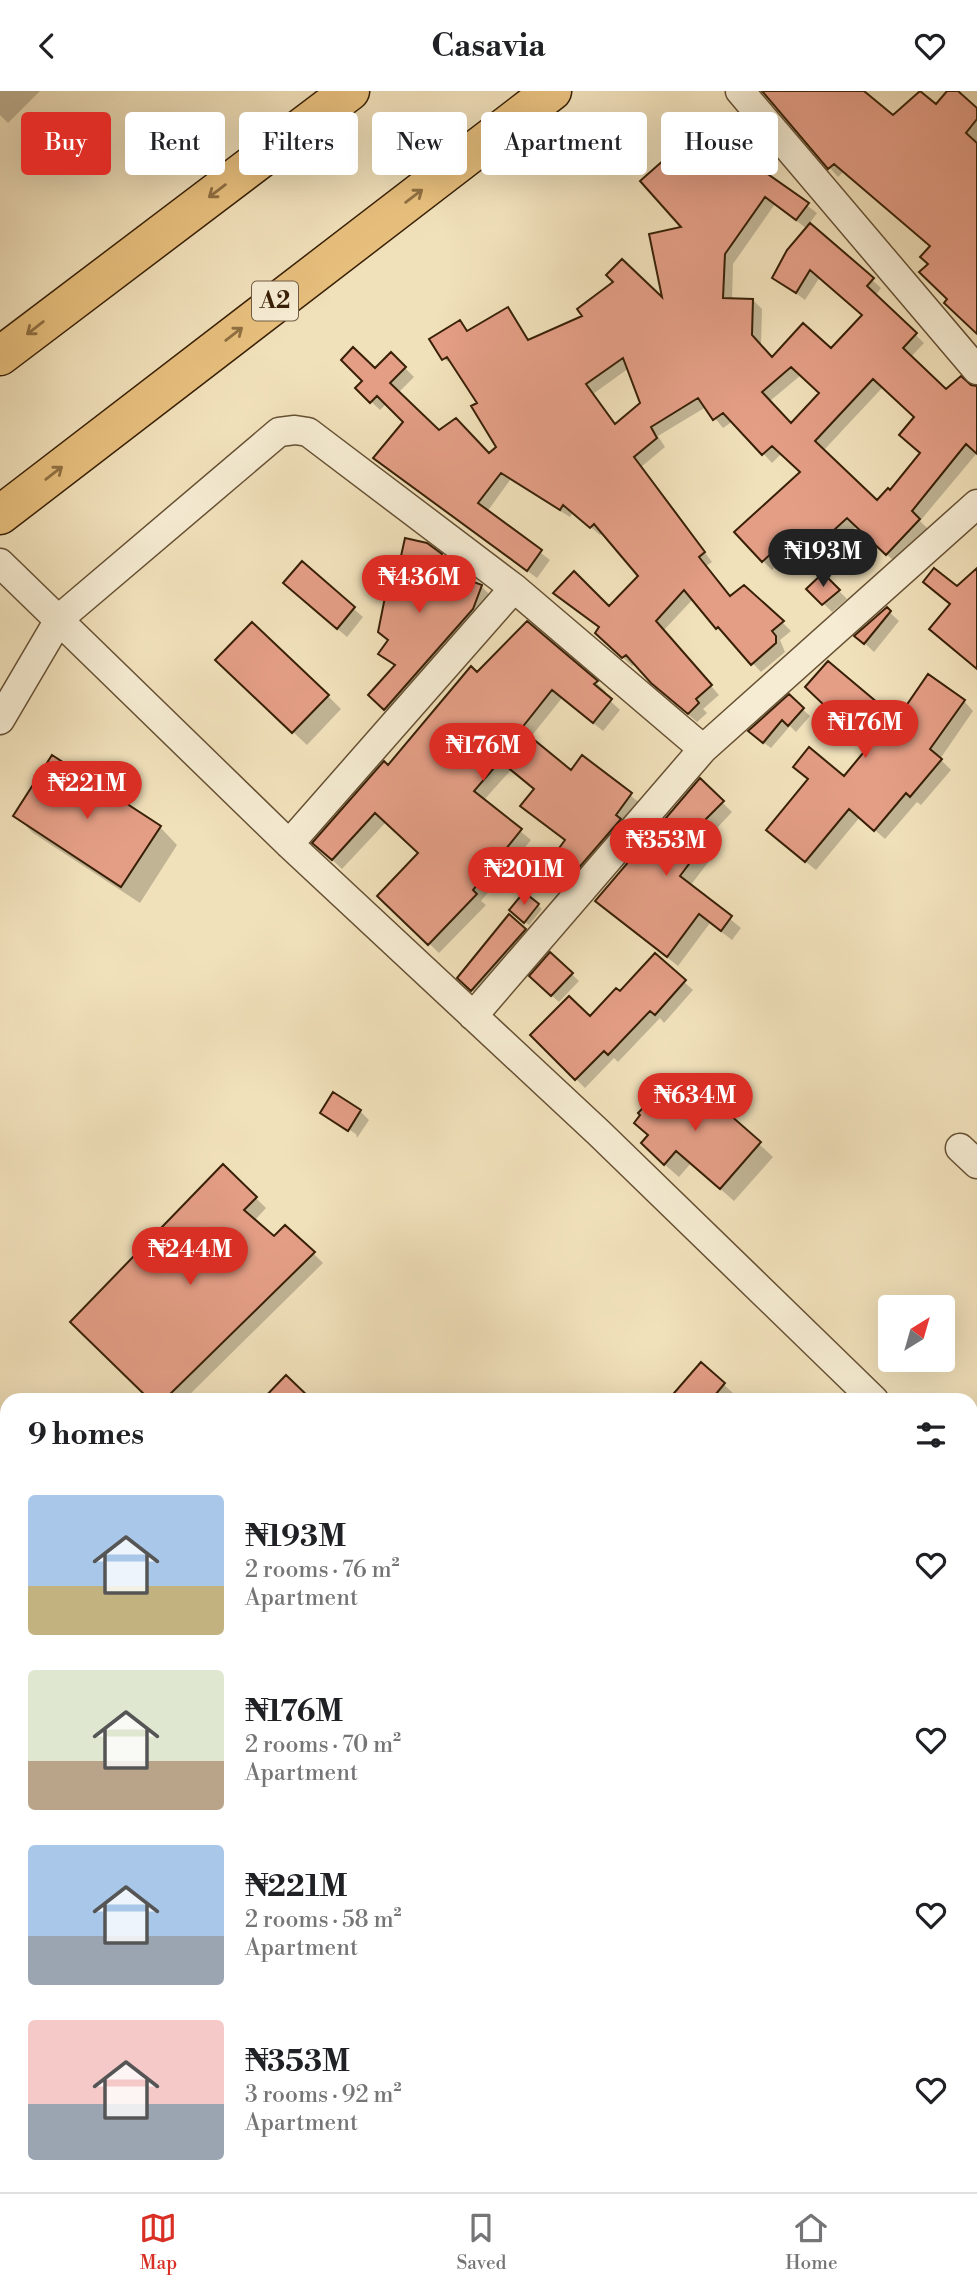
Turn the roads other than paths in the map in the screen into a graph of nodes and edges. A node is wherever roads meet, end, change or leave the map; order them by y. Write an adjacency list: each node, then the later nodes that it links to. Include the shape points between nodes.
1 (350, 91): 4 (highway, one-way to 4)
2 (552, 91): 7 (highway, A2, one-way to 2)
3 (740, 91): 5 (street)
4 (0, 356)
5 (977, 370)
6 (977, 504): 12 (street)
7 (0, 515)
8 (0, 563): 10 (street)
9 (513, 587): 10 (street, via 308,432 295,430 279,432); 12 (street); 13 (street)
10 (60, 618): 11 (street); 13 (street)
11 (0, 720)
12 (703, 749): 14 (street)
13 (289, 844): 14 (street)
14 (473, 1016): 15 (street)
15 (867, 1393)

